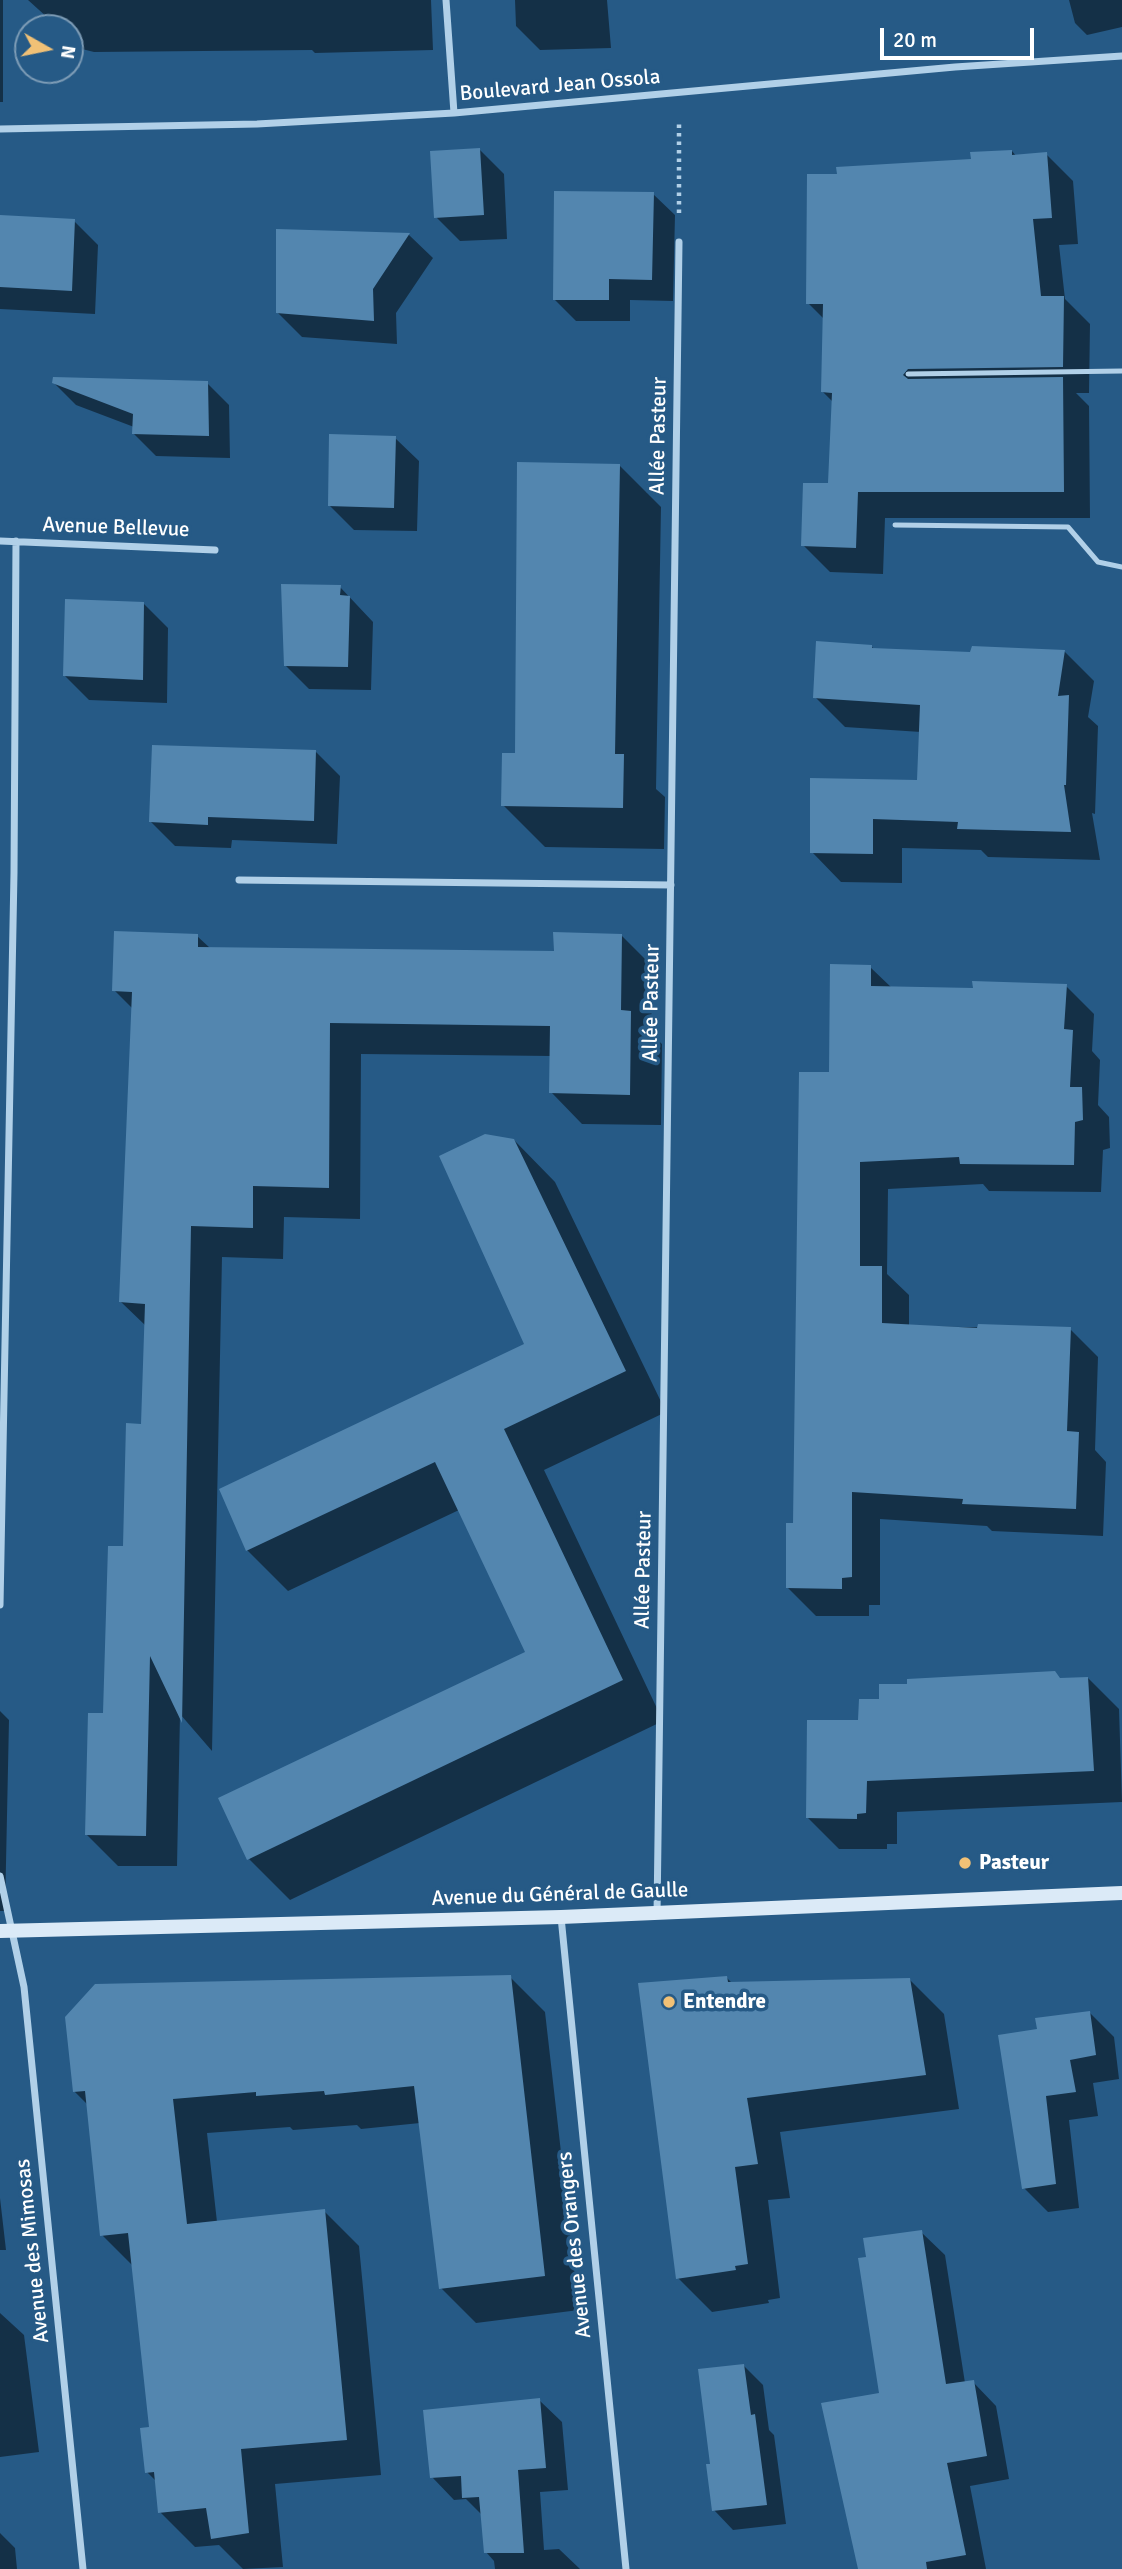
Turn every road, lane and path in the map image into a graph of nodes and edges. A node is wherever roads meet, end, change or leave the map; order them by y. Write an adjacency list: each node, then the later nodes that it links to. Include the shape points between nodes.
1 (446, 0): 4 (street)
2 (1122, 56): 3 (street, Boulevard Jean Ossola)
3 (679, 93): 4 (street, Boulevard Jean Ossola); 6 (path)
4 (454, 113): 5 (street, Boulevard Jean Ossola, via 257,124)
5 (0, 129)
6 (679, 242): 15 (street, Allée Pasteur)
7 (1122, 371): 8 (lane)
8 (908, 374)
9 (895, 525): 13 (lane, via 1068,527 1098,562)
10 (0, 541): 11 (street, Avenue Bellevue)
11 (16, 541): 12 (street, Avenue Bellevue); 16 (street, Avenue Bellevue)
12 (215, 550)
13 (1122, 567)
14 (239, 880): 15 (street)
15 (671, 886): 19 (street, Allée Pasteur)
16 (0, 1605)
17 (0, 1876): 21 (street)
18 (1122, 1893): 19 (main road, Avenue du Général de Gaulle)
19 (657, 1913): 20 (main road, Avenue du Général de Gaulle)
20 (561, 1917): 21 (main road, Avenue du Général de Gaulle); 23 (street, Avenue des Orangers)
21 (5, 1931): 22 (street, Avenue des Mimosas, via 24,1987)
22 (83, 2569)
23 (626, 2569)

